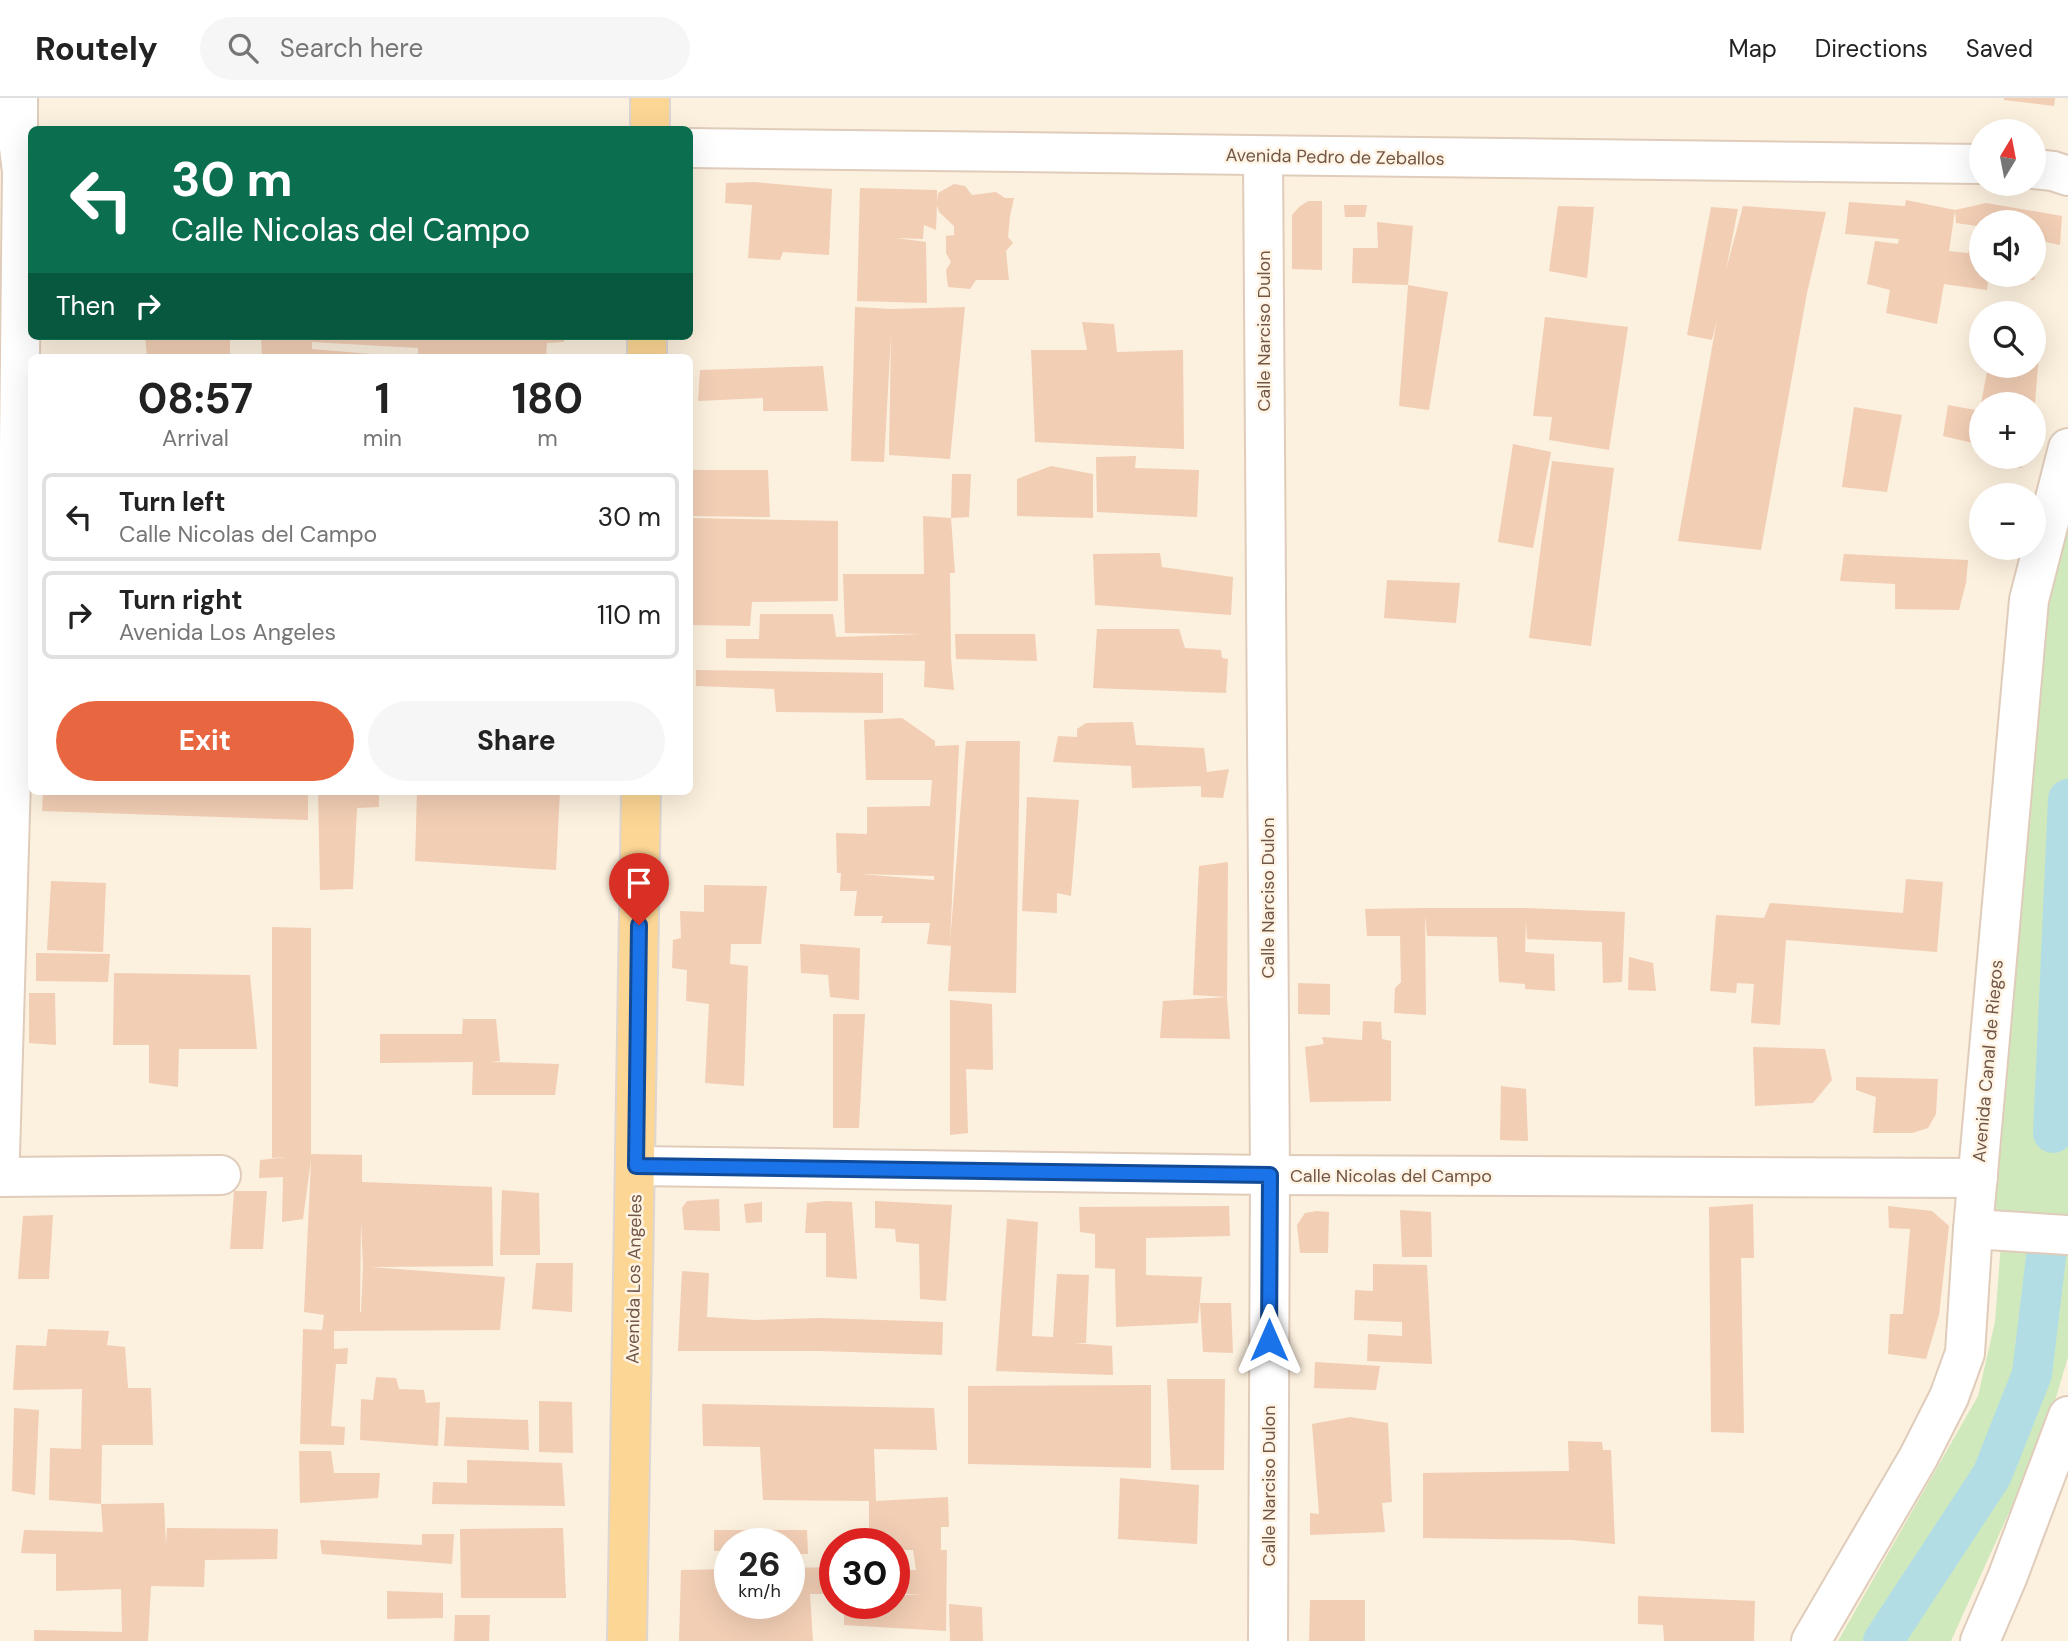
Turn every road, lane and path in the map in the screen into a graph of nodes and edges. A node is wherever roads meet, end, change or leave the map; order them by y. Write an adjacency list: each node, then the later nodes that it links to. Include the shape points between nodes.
1 (18, 98): 4 (street)
2 (650, 98): 3 (main road)
3 (650, 126)
4 (17, 139): 11 (street, via 22,197)
5 (693, 148): 6 (street, Avenida Pedro de Zeballos)
6 (1263, 156): 7 (street, Avenida Pedro de Zeballos); 16 (street, Calle Narciso Dulon)
7 (1969, 164)
8 (2046, 170): 9 (street)
9 (2068, 176)
10 (2068, 448): 18 (street, Avenida Canal de Riegos, via 2029,600)
11 (9, 539): 13 (street)
12 (641, 795): 14 (main road, Avenida Los Angeles)
13 (0, 1155)
14 (636, 1166): 16 (street, Calle Nicolas del Campo); 22 (main road, Avenida Los Angeles)
15 (221, 1175): 17 (street)
16 (1270, 1175): 18 (street, Calle Nicolas del Campo); 23 (street, Calle Narciso Dulon)
17 (0, 1177)
18 (1978, 1178): 19 (street, Avenida Canal de Riegos)
19 (1973, 1229): 20 (street); 24 (street, Avenida Canal de Riegos, via 1965,1353 1949,1397)
20 (2068, 1235)
21 (2068, 1416): 25 (street)
22 (627, 1641)
23 (1268, 1641)
24 (1811, 1641)
25 (1980, 1641)

